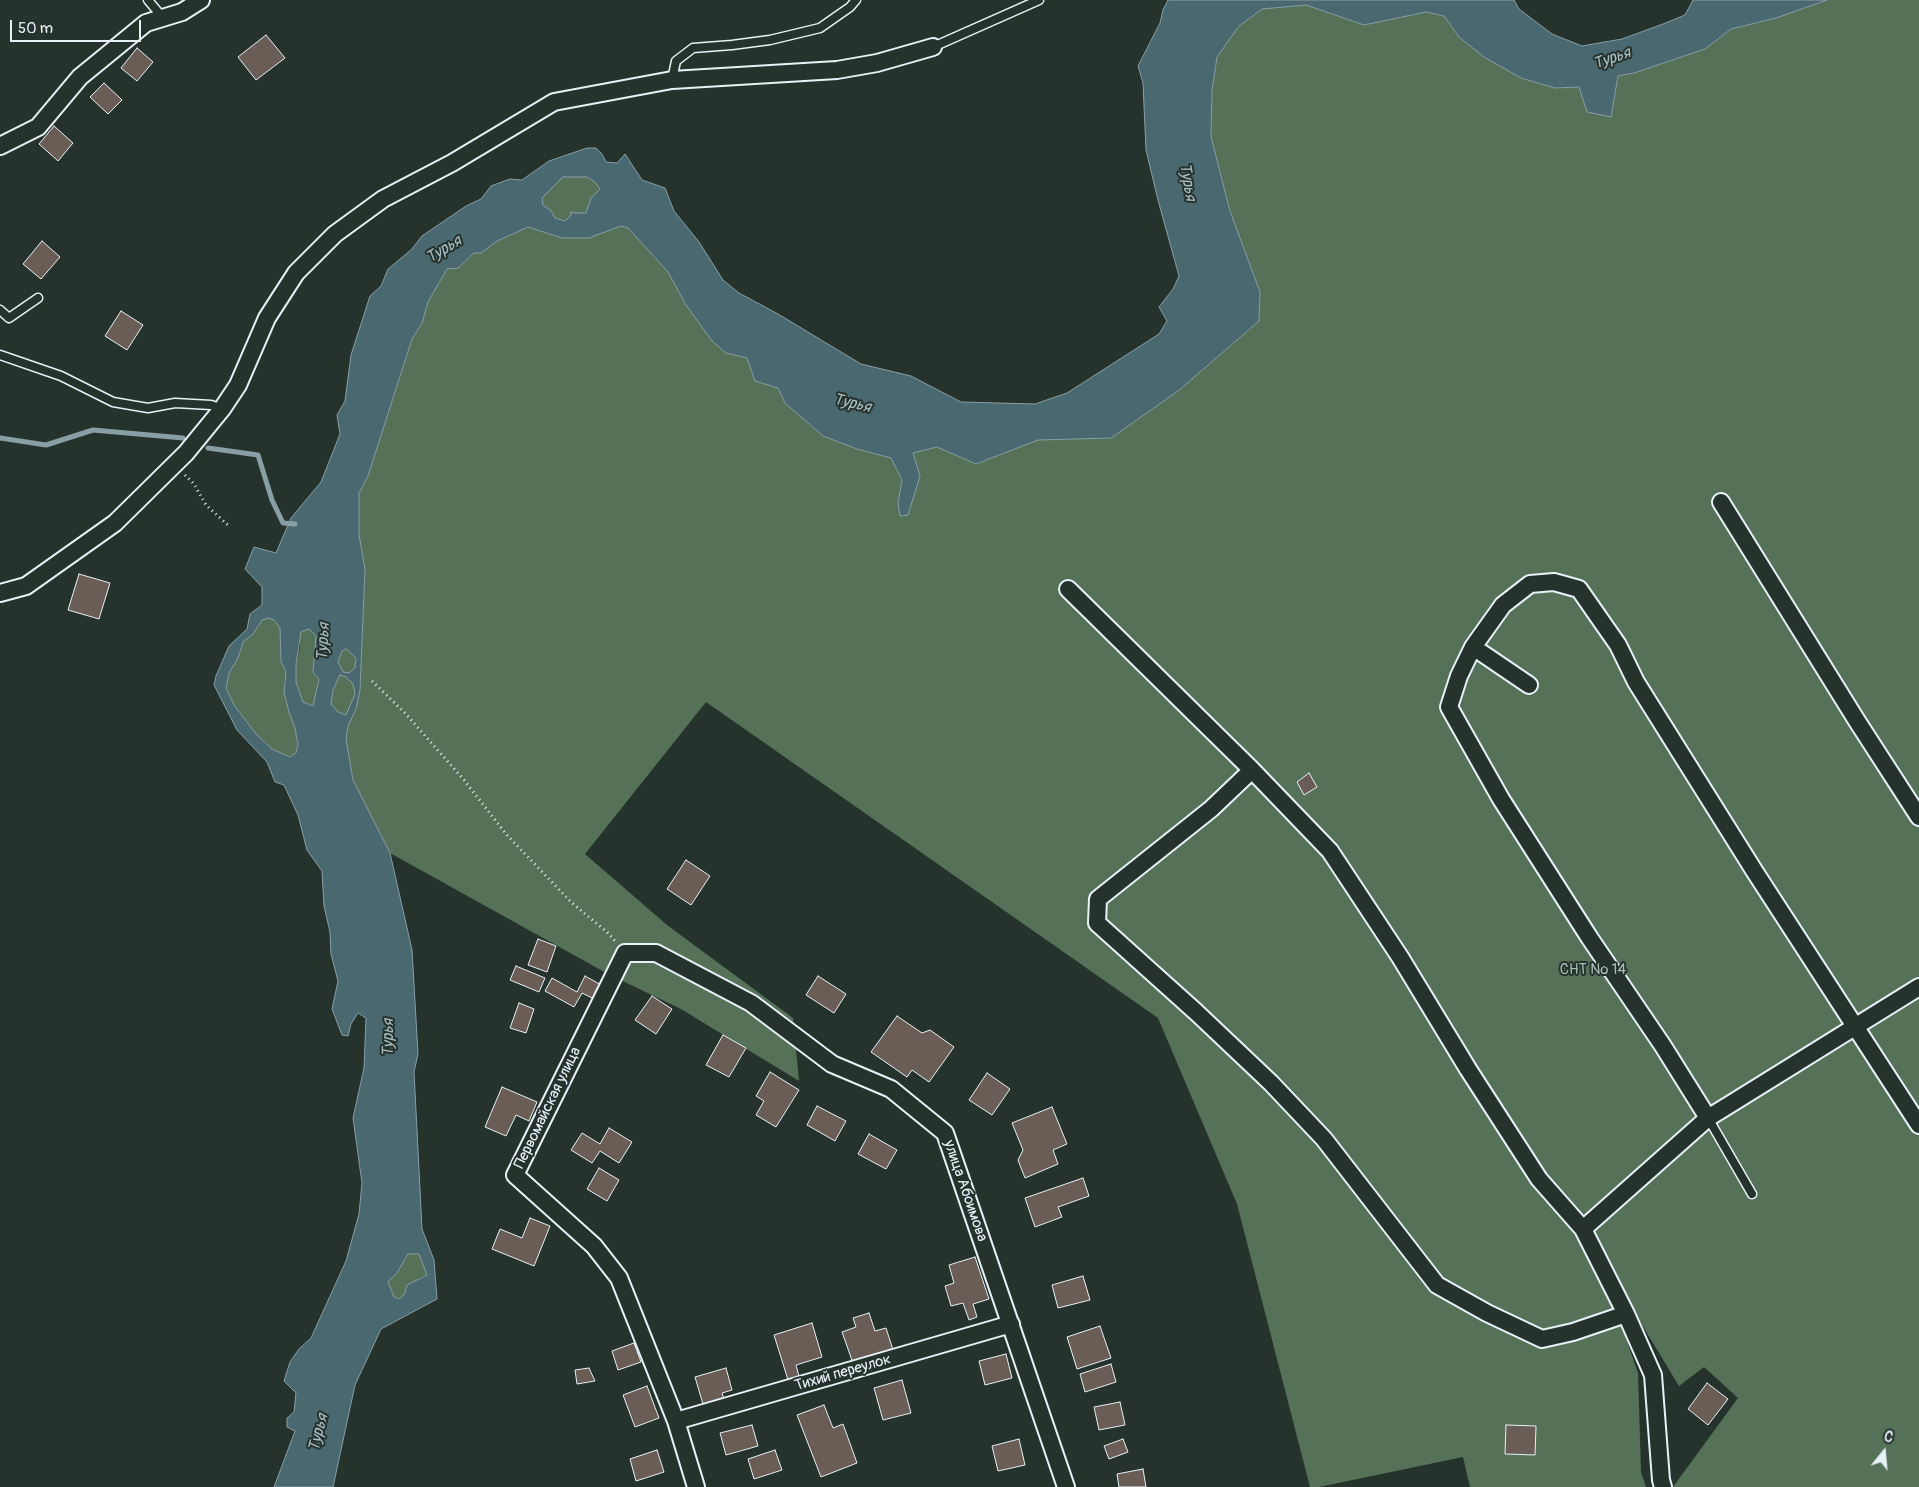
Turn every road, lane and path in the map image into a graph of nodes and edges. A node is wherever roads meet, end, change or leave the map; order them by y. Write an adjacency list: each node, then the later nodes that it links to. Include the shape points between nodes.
1 (148, 0): 5 (lane)
2 (200, 0): 5 (street, via 182,12)
3 (856, 0): 7 (lane, via 820,28 770,40 693,48 676,61)
4 (1039, 0): 6 (lane)
5 (162, 18): 8 (street, via 146,23 80,77 38,128)
6 (933, 47): 7 (street, via 878,63 837,70)
7 (672, 80): 12 (street, via 554,102 367,210 335,234 296,273 267,318 238,385)
8 (0, 146)
9 (38, 298): 10 (lane, via 8,318)
10 (0, 310)
11 (0, 355): 12 (lane, via 61,376 113,402 148,408 175,403 211,405)
12 (222, 409): 13 (street)
13 (175, 464): 15 (path, via 194,484 206,505); 17 (street, via 115,524 26,586)
14 (1721, 502): 22 (street)
15 (230, 527)
16 (1068, 589): 21 (street)
17 (0, 593)
18 (1473, 646): 20 (street); 25 (street, via 1503,605 1530,584 1554,582 1579,589 1618,645 1636,682); 26 (street, via 1458,676 1450,707 1501,799)
19 (372, 681): 23 (path, via 464,780 506,834 571,902 608,932)
20 (1528, 685)
21 (1252, 770): 29 (street, via 1330,850 1539,1179); 30 (street, via 1211,809 1098,899 1097,923 1271,1083 1324,1139 1437,1285 1542,1339)
22 (1919, 817)
23 (625, 954): 31 (street, улица Абоимова, via 656,953 750,1003 832,1064 891,1089 945,1133); 32 (street, Первомайская улица, via 515,1175 594,1246 619,1278)
24 (1919, 988): 25 (street)
25 (1856, 1026): 26 (street); 27 (street)
26 (1708, 1118): 28 (lane); 29 (street)
27 (1919, 1125)
28 (1752, 1194)
29 (1583, 1229): 30 (street)
30 (1626, 1314): 35 (street, via 1653,1375)
31 (1011, 1324): 32 (street, Тихий переулок); 34 (street, улица Абоимова)
32 (676, 1421): 33 (street, Первомайская улица)
33 (696, 1487)
34 (1066, 1487)
35 (1663, 1487)

